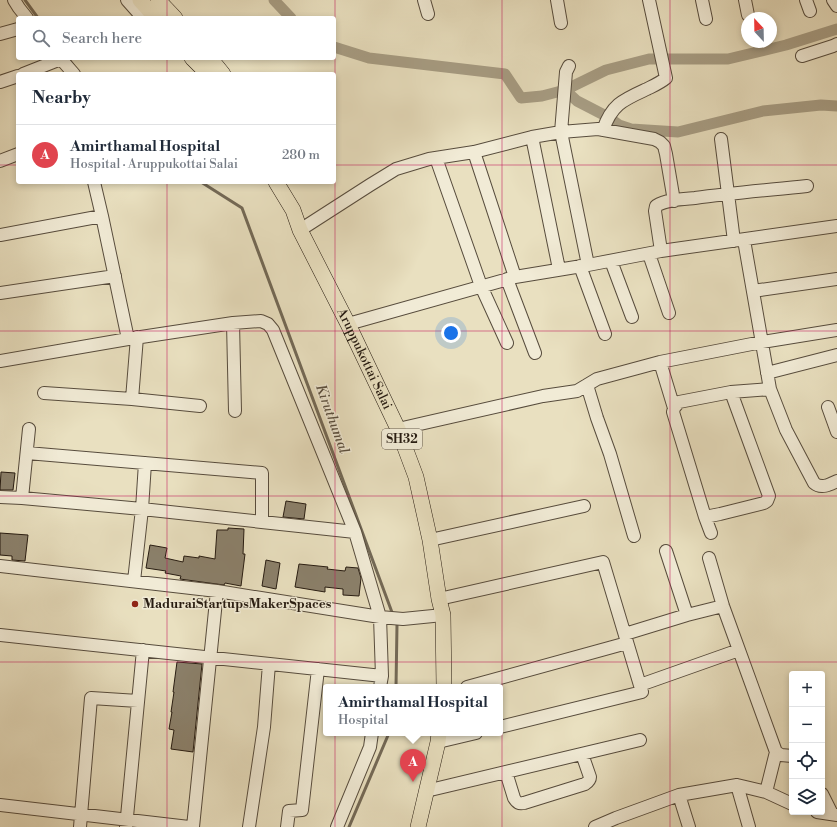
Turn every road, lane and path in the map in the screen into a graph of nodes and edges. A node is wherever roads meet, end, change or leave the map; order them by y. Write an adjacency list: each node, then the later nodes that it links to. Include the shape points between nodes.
1 (14, 0): 14 (street)
2 (127, 0): 15 (street)
3 (140, 0): 16 (main road)
4 (158, 0): 17 (main road)
5 (424, 0): 13 (street)
6 (557, 0): 19 (street)
7 (649, 0): 35 (street, via 666,77 630,96 613,109)
8 (702, 0): 18 (street)
9 (745, 0): 12 (street)
10 (833, 0): 11 (street)
11 (837, 6)
12 (747, 12)
13 (428, 14)
14 (25, 16)
15 (141, 16)
16 (154, 16)
17 (173, 16)
18 (706, 19)
19 (561, 23)
20 (16, 30): 21 (street)
21 (0, 34)
22 (837, 44): 23 (street)
23 (802, 56)
24 (56, 60): 29 (street)
25 (63, 60): 30 (street)
26 (194, 60): 31 (main road)
27 (212, 60): 32 (main road)
28 (569, 66): 36 (street, via 566,72)
29 (28, 72)
30 (72, 72)
31 (206, 72)
32 (220, 72)
33 (16, 77): 34 (street)
34 (0, 82)
35 (605, 126): 36 (street, via 598,129); 48 (street, via 654,139 664,146)
36 (562, 132): 37 (street); 57 (street)
37 (532, 137): 39 (street); 58 (street)
38 (721, 139): 47 (street)
39 (474, 152): 41 (street); 60 (street)
40 (16, 155): 42 (street)
41 (436, 158): 52 (street, via 396,169); 62 (street)
42 (0, 161)
43 (94, 184): 50 (street)
44 (277, 184): 49 (main road, Aruppukottai Salai / SH32)
45 (285, 184): 49 (main road)
46 (806, 186): 47 (street)
47 (728, 193): 48 (street); 54 (street)
48 (674, 201): 55 (street, via 656,206)
49 (293, 210): 52 (main road, Aruppukottai Salai / SH32)
50 (102, 216): 53 (street); 59 (street)
51 (837, 226): 54 (street)
52 (300, 230): 68 (main road, Aruppukottai Salai / SH32)
53 (0, 235)
54 (739, 240): 55 (street); 63 (street)
55 (655, 252): 56 (street); 65 (street)
56 (611, 261): 57 (street); 66 (street)
57 (584, 265): 58 (street); 70 (street)
58 (558, 269): 60 (street)
59 (115, 276): 64 (street); 71 (street)
60 (511, 278): 62 (street); 74 (street)
61 (837, 279): 63 (street)
62 (481, 286): 68 (street); 73 (street)
63 (753, 291): 72 (street)
64 (0, 293)
65 (669, 313)
66 (632, 317)
67 (233, 322): 71 (street); 87 (street); 100 (street, via 261,322 268,324 273,330)
68 (348, 324): 89 (main road, Aruppukottai Salai / SH32)
69 (837, 330): 72 (street)
70 (605, 334)
71 (132, 338): 76 (street); 83 (street)
72 (762, 342): 77 (street); 78 (street)
73 (507, 343)
74 (535, 353)
75 (837, 355): 78 (street)
76 (0, 361)
77 (660, 362): 79 (street, via 597,379); 86 (street)
78 (767, 372): 80 (street)
79 (587, 385): 89 (street, via 576,391); 102 (street)
80 (770, 389): 81 (street); 93 (street, via 786,430 814,483 827,486)
81 (731, 392): 86 (street, via 679,402); 98 (street, via 769,496 764,503)
82 (44, 393): 83 (street)
83 (132, 399): 84 (street)
84 (200, 406)
85 (828, 407): 90 (street)
86 (674, 408): 98 (street, via 675,420)
87 (235, 411)
88 (29, 429): 91 (street)
89 (398, 429): 103 (main road, Aruppukottai Salai / SH32, via 416,477)
90 (837, 432)
91 (27, 453): 92 (street); 95 (street)
92 (145, 463): 97 (street); 99 (street, via 262,472)
93 (837, 481)
94 (0, 497): 95 (street)
95 (22, 498): 97 (street)
96 (584, 506): 103 (street)
97 (142, 509): 99 (street); 107 (street)
98 (705, 517): 101 (street)
99 (262, 522): 100 (street)
100 (354, 532): 113 (street)
101 (711, 533)
102 (634, 536)
103 (430, 540): 109 (main road, Aruppukottai Salai / SH32)
104 (666, 550): 112 (street)
105 (709, 558): 110 (street)
106 (0, 566): 107 (street)
107 (134, 582): 108 (street)
108 (217, 591): 113 (street); 118 (street)
109 (439, 599): 111 (main road, Aruppukottai Salai / SH32); 115 (street, via 603,562)
110 (724, 606): 112 (street); 117 (street)
111 (443, 615): 113 (street); 122 (main road, Aruppukottai Salai / SH32)
112 (687, 615): 115 (street)
113 (384, 617): 121 (street)
114 (0, 635): 116 (street)
115 (626, 638): 123 (street); 124 (street)
116 (143, 650): 118 (street); 125 (street)
117 (740, 650): 124 (street); 131 (street)
118 (210, 658): 119 (street); 148 (street)
119 (269, 664): 120 (street); 149 (street, via 264,727)
120 (318, 669): 121 (street); 150 (street, via 302,810 288,811)
121 (381, 682)
122 (444, 684)
123 (477, 684)
124 (640, 684): 126 (street, via 642,692)
125 (138, 701): 142 (street, via 91,698); 144 (street)
126 (503, 726)
127 (372, 736): 151 (street, via 370,747)
128 (453, 736): 129 (street)
129 (438, 738): 136 (main road)
130 (640, 740): 132 (street)
131 (776, 752): 133 (street); 137 (street)
132 (582, 754): 134 (street); 134 (street, via 590,776 588,782 524,803 517,802 514,798)
133 (789, 756)
134 (506, 772): 136 (street)
135 (737, 785): 137 (street); 138 (street); 155 (street)
136 (426, 791): 152 (main road)
137 (766, 792): 140 (street)
138 (679, 795): 145 (street); 154 (street)
139 (825, 799): 143 (street)
140 (789, 803)
141 (0, 805): 142 (street)
142 (81, 815): 144 (street); 146 (street)
143 (834, 815)
144 (126, 823): 147 (street)
145 (618, 823): 153 (street)
146 (80, 827)
147 (189, 827)
148 (193, 827)
149 (249, 827)
150 (287, 827)
151 (337, 827)
152 (418, 827)
153 (595, 827)
154 (688, 827)
155 (749, 827)

